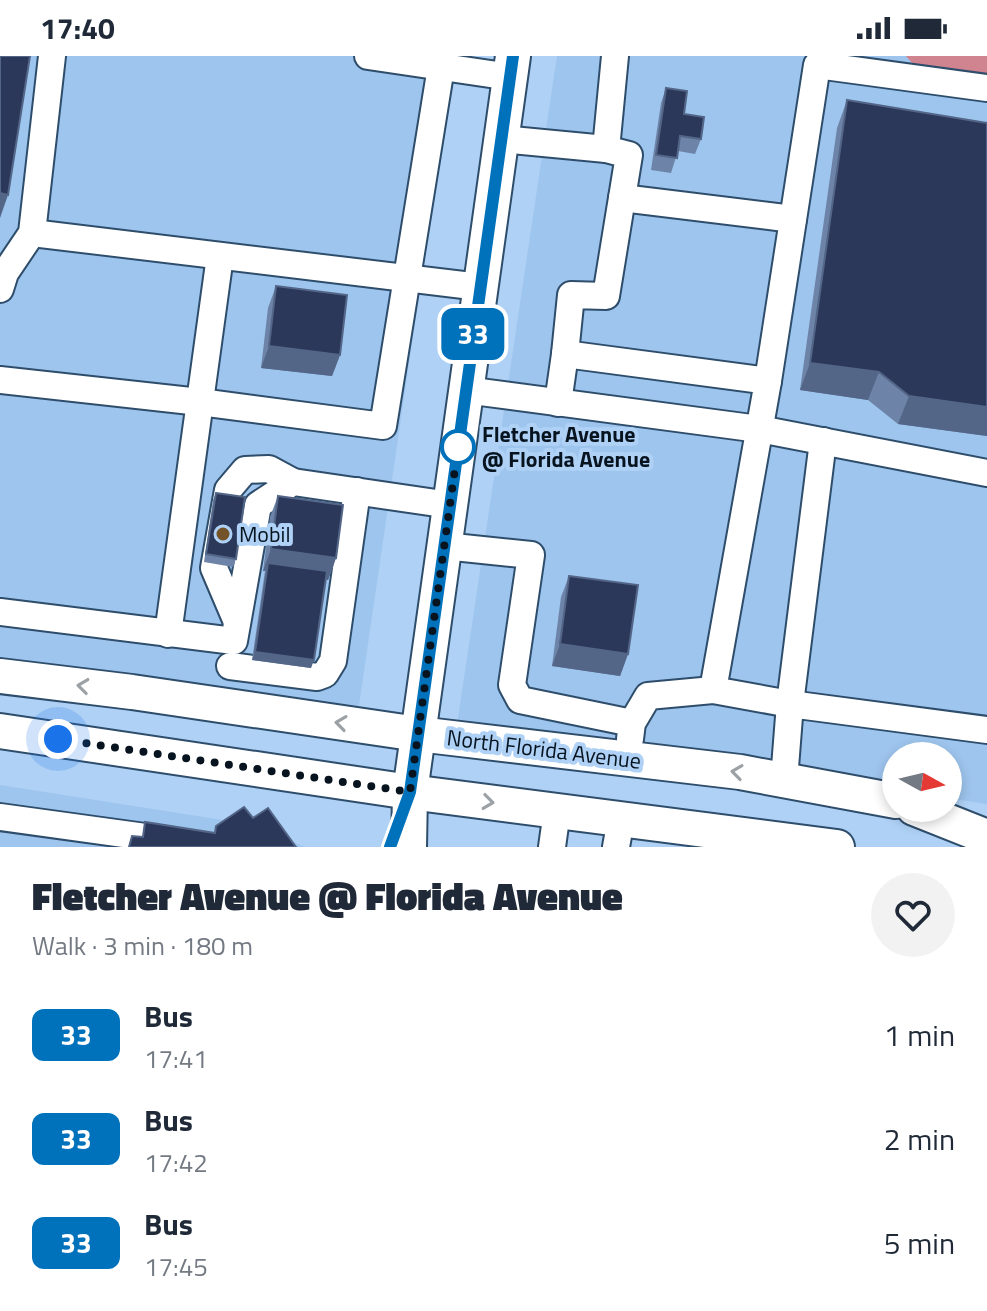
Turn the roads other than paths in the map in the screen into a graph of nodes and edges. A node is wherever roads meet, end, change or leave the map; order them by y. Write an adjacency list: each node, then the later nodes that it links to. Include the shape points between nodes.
1 (52, 56): 11 (lane)
2 (368, 56): 4 (lane)
3 (615, 56): 8 (lane)
4 (441, 67): 5 (lane); 13 (lane)
5 (512, 67): 7 (main road)
6 (987, 88): 10 (lane, via 817,65)
7 (501, 139): 8 (lane); 14 (main road)
8 (606, 149): 9 (lane, via 629,155)
9 (622, 198): 10 (lane); 16 (lane, via 606,296 571,295)
10 (793, 219): 18 (lane)
11 (32, 233): 12 (lane); 15 (lane)
12 (220, 256): 13 (lane); 20 (lane)
13 (409, 279): 14 (lane); 20 (lane, via 383,426)
14 (480, 287): 19 (main road)
15 (0, 289)
16 (565, 354): 18 (lane); 21 (lane)
17 (0, 380): 20 (lane)
18 (768, 381): 22 (lane)
19 (465, 390): 21 (lane); 27 (main road)
20 (200, 402): 30 (lane)
21 (558, 403): 22 (lane)
22 (759, 429): 23 (lane); 33 (lane)
23 (823, 441): 24 (lane); 34 (lane)
24 (987, 473)
25 (293, 482): 26 (lane); 31 (lane, via 258,505); 31 (lane, via 269,469 245,470 228,490 214,568)
26 (357, 491): 27 (lane); 31 (lane, via 333,661 325,674 317,677)
27 (450, 505): 28 (main road)
28 (444, 546): 36 (lane, via 531,555 512,685 520,700); 39 (main road)
29 (0, 612): 30 (lane)
30 (168, 634): 31 (lane)
31 (234, 643): 35 (lane)
32 (0, 676): 35 (main road, North Florida Avenue, one-way to 32)
33 (713, 690): 34 (lane); 36 (lane, via 648,696)
34 (790, 704): 37 (lane); 41 (lane)
35 (224, 706): 39 (main road, North Florida Avenue, one-way to 35)
36 (632, 723): 40 (lane)
37 (987, 730)
38 (0, 731): 42 (main road)
39 (418, 734): 40 (main road, North Florida Avenue); 42 (main road)
40 (627, 759): 41 (main road, North Florida Avenue, one-way to 40)
41 (784, 780): 43 (main road, North Florida Avenue)
42 (410, 792): 44 (main road, one-way to 44); 51 (main road); 52 (main road)
43 (882, 798)
44 (557, 811): 47 (main road); 53 (lane)
45 (0, 817): 50 (lane)
46 (946, 822): 49 (main road)
47 (618, 833): 48 (main road)
48 (723, 840): 54 (main road)
49 (987, 840): 55 (main road)
50 (198, 843)
51 (390, 847)
52 (409, 847)
53 (552, 847)
54 (837, 847)
55 (952, 847)

